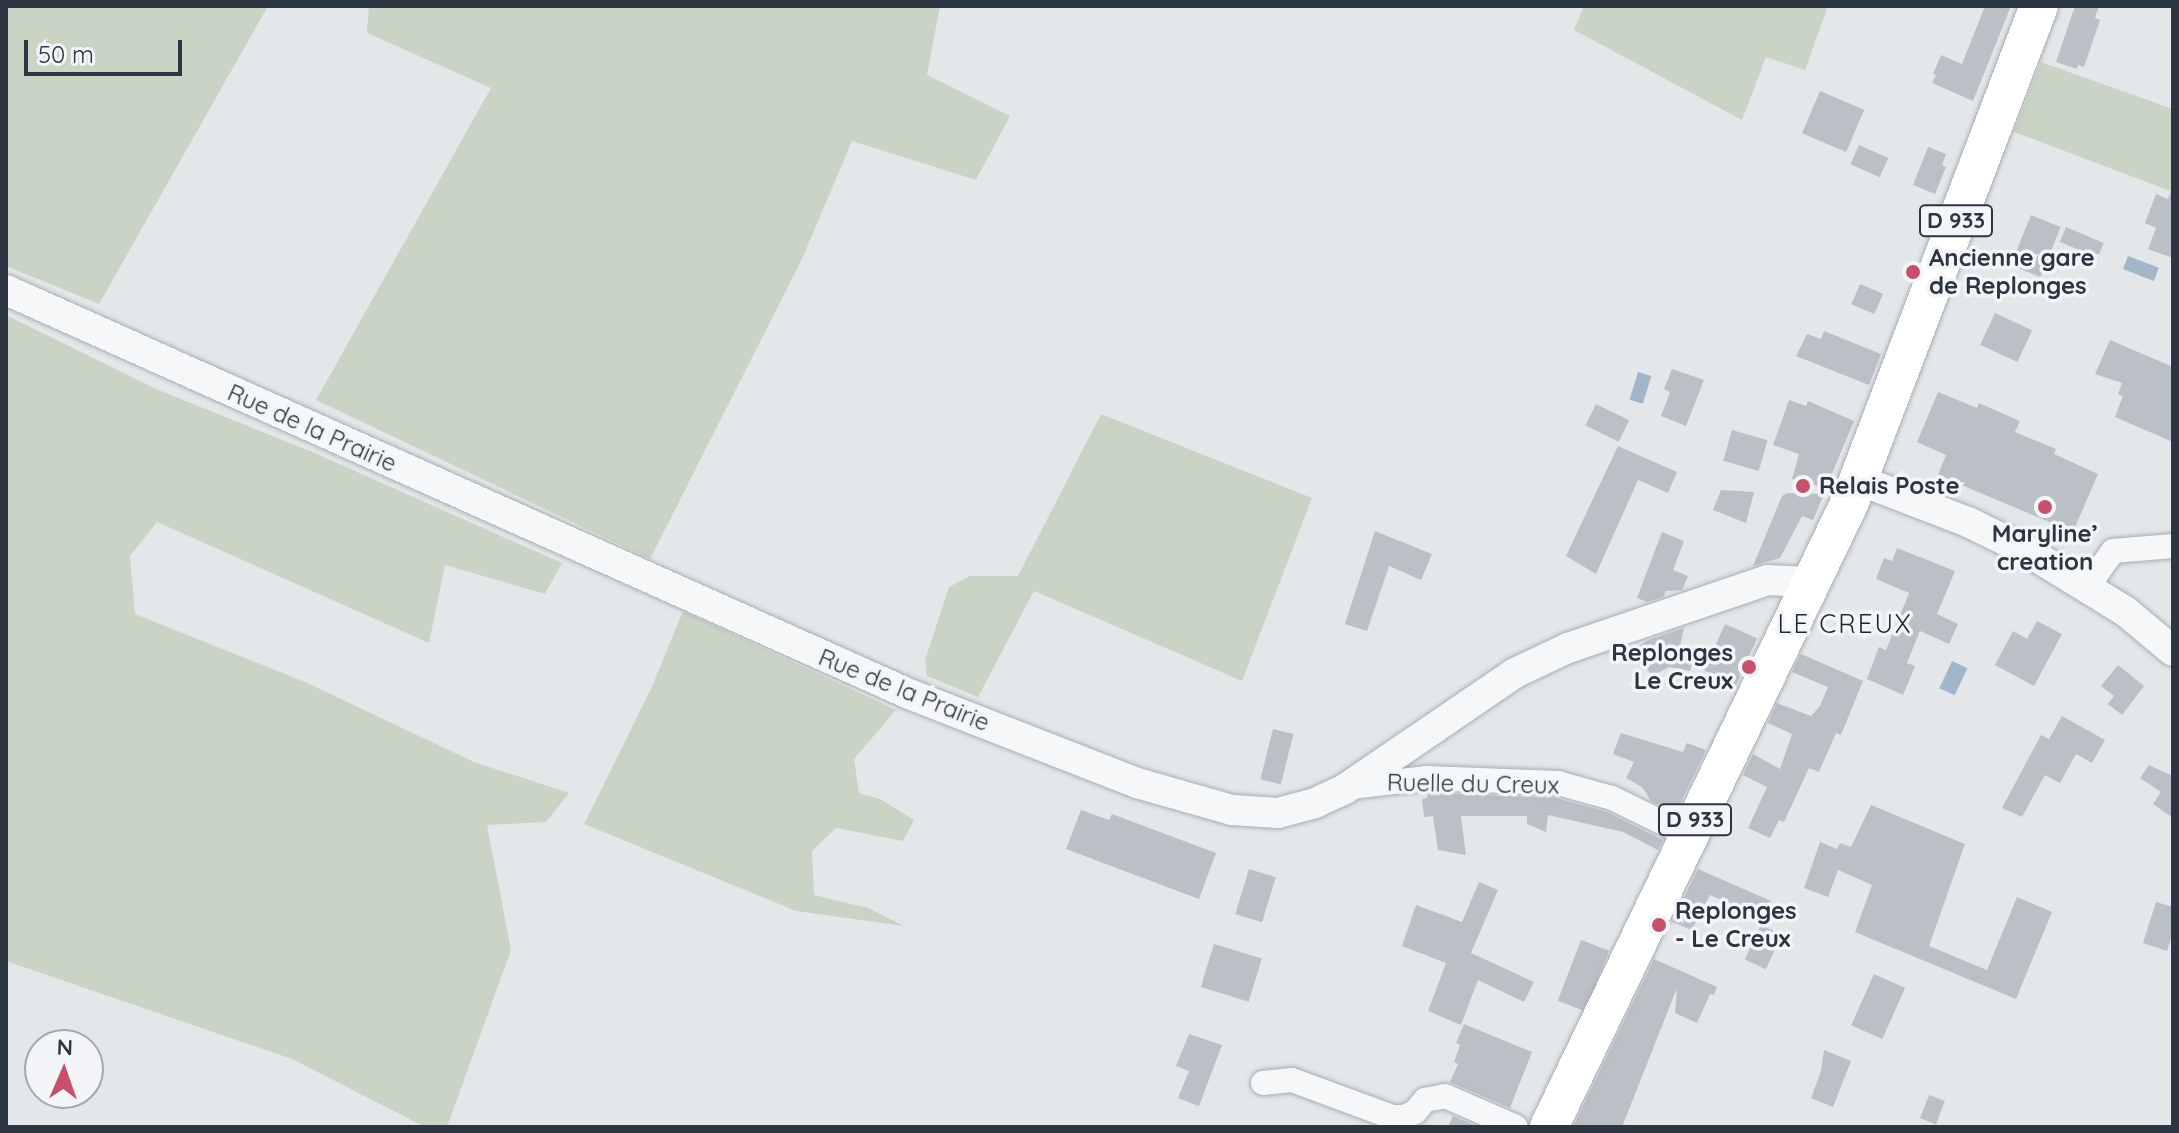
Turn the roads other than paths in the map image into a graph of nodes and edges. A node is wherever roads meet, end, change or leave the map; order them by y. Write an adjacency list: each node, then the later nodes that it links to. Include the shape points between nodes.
1 (2039, 6): 3 (main road, D 933)
2 (6, 290): 10 (street, Rue de la Prairie, via 895,689 1137,783 1256,813 1297,809)
3 (1859, 480): 5 (main road, D 933); 6 (street, via 1968,522)
4 (2173, 546): 6 (street, via 2113,551)
5 (1808, 582): 8 (street, Rue de la Prairie, via 1768,580 1568,648 1515,673); 11 (main road, D 933)
6 (2088, 586): 7 (street)
7 (2173, 651)
8 (1417, 741): 9 (street); 10 (street, Rue de la Prairie)
9 (1426, 778): 10 (street, Ruelle du Creux); 11 (street, Ruelle du Creux, via 1558,783 1612,798)
10 (1345, 789)
11 (1688, 835): 14 (main road, D 933)
12 (1263, 1083): 13 (street, via 1292,1080 1392,1117 1404,1117 1425,1100 1445,1096)
13 (1516, 1127)
14 (1549, 1127)

